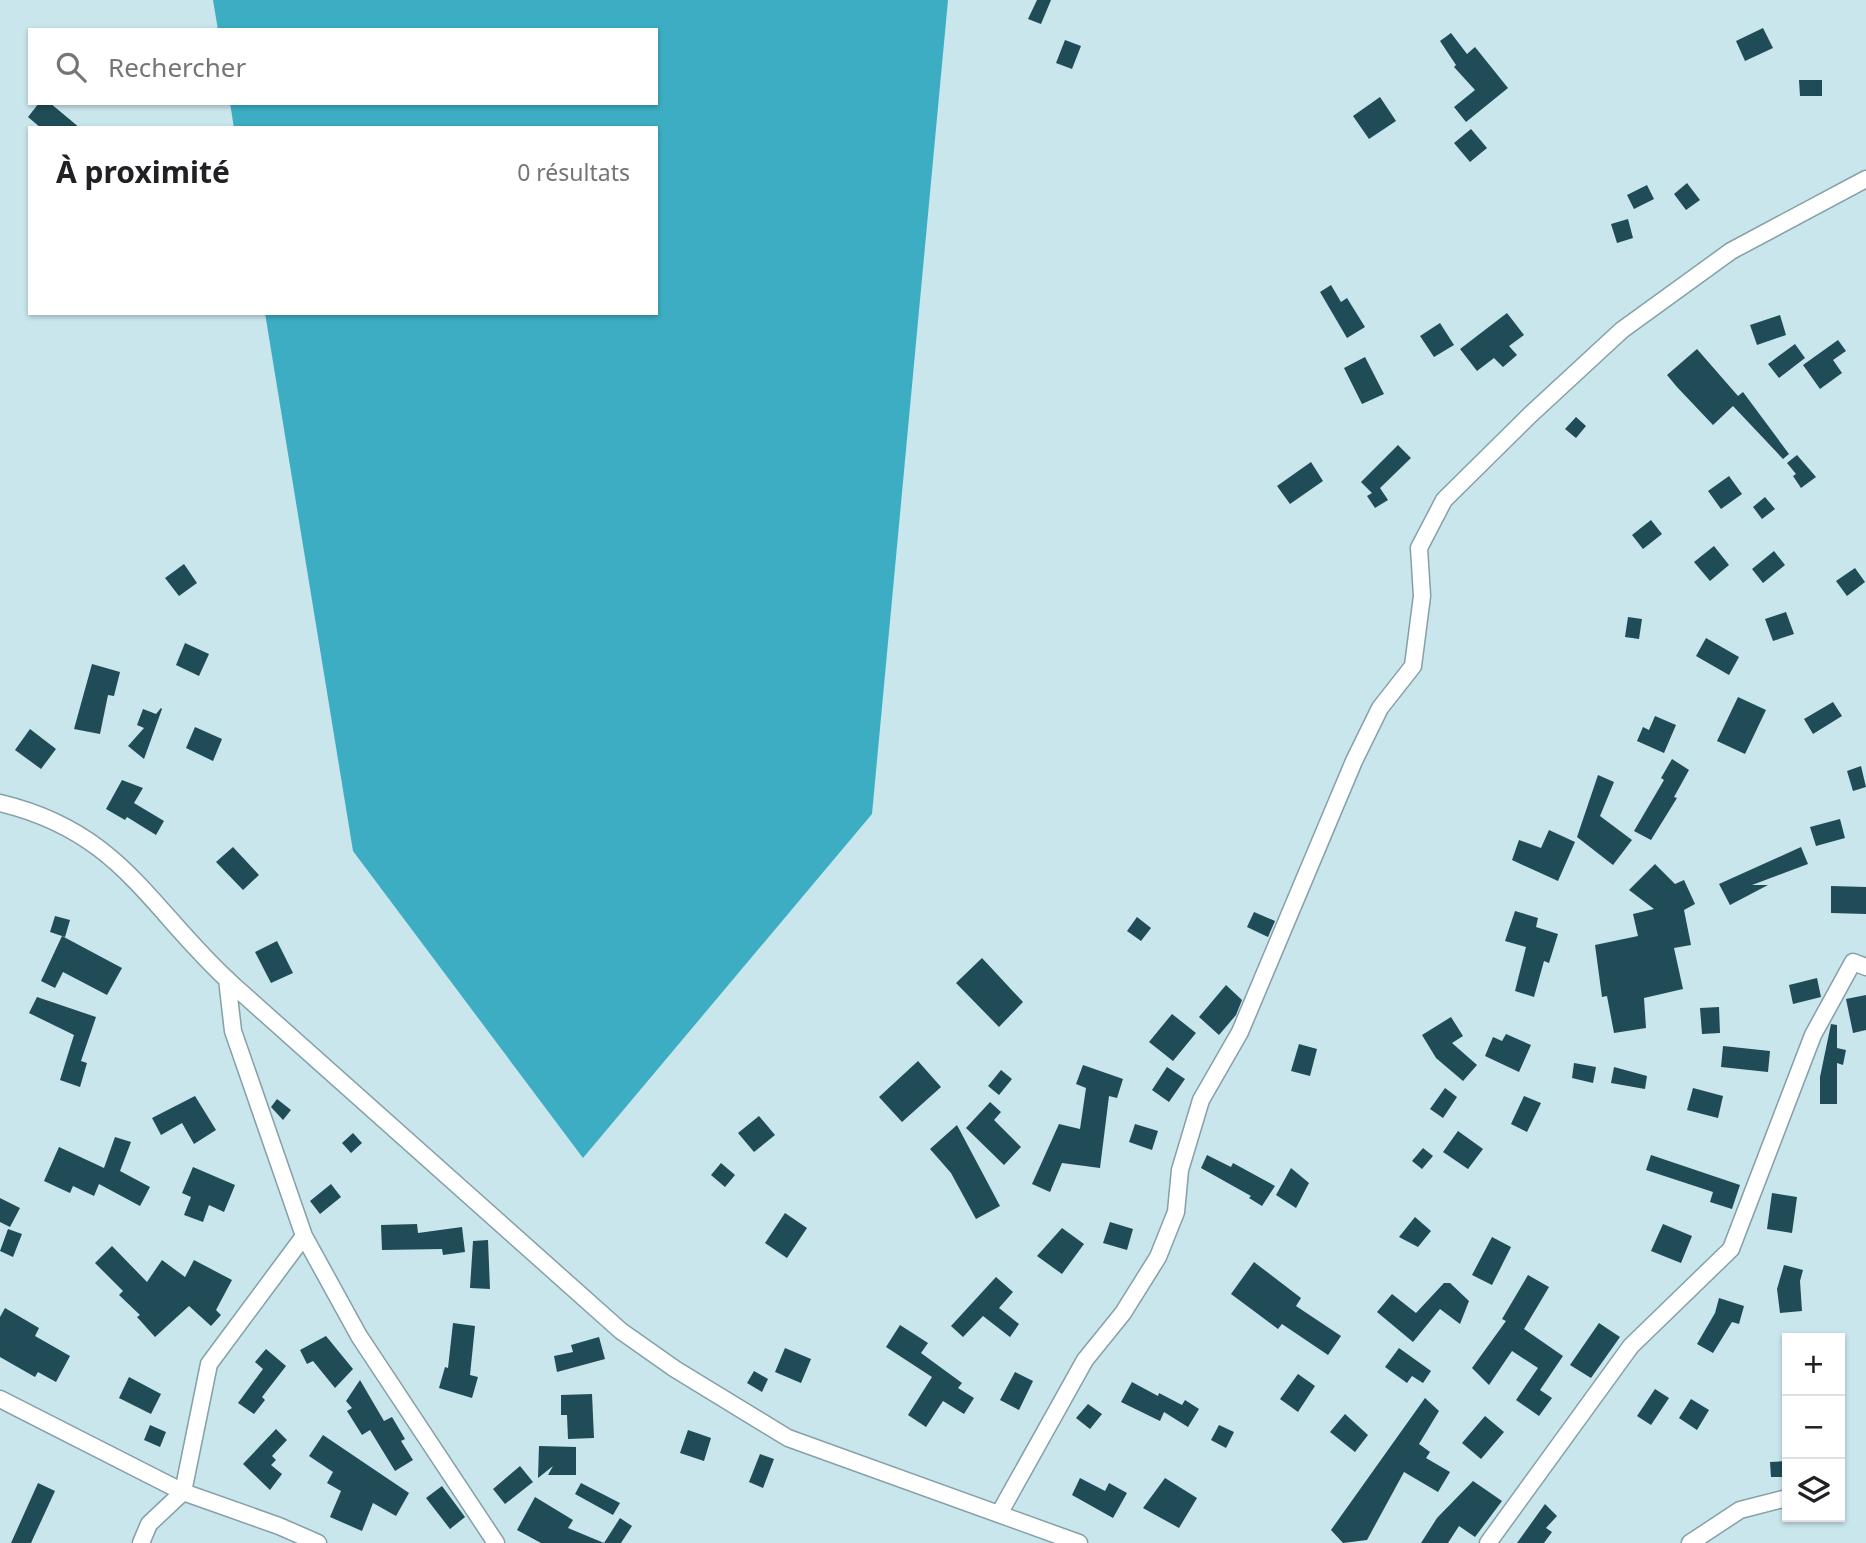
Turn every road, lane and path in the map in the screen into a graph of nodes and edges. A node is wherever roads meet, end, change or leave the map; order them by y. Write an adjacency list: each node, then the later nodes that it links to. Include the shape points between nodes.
1 (1866, 179): 9 (street, via 1731,251 1622,330 1444,500 1419,548 1422,596 1413,666 1380,708 1354,761 1240,1032 1201,1100 1180,1170 1176,1212 1158,1257 1123,1313 1085,1360)
2 (0, 803): 4 (street, via 67,825 102,850 143,887)
3 (1866, 967): 14 (street, via 1853,962 1813,1035 1731,1249 1632,1346)
4 (227, 979): 5 (street, via 233,1031); 9 (street, via 621,1331 675,1369 788,1438)
5 (304, 1237): 7 (street, via 209,1364); 12 (street, via 359,1336)
6 (0, 1399): 7 (street)
7 (183, 1492): 10 (street, via 149,1524); 11 (street)
8 (1782, 1499): 15 (street, via 1740,1510)
9 (999, 1514): 13 (street)
10 (141, 1543)
11 (318, 1543)
12 (496, 1543)
13 (1079, 1543)
14 (1488, 1543)
15 (1690, 1543)

